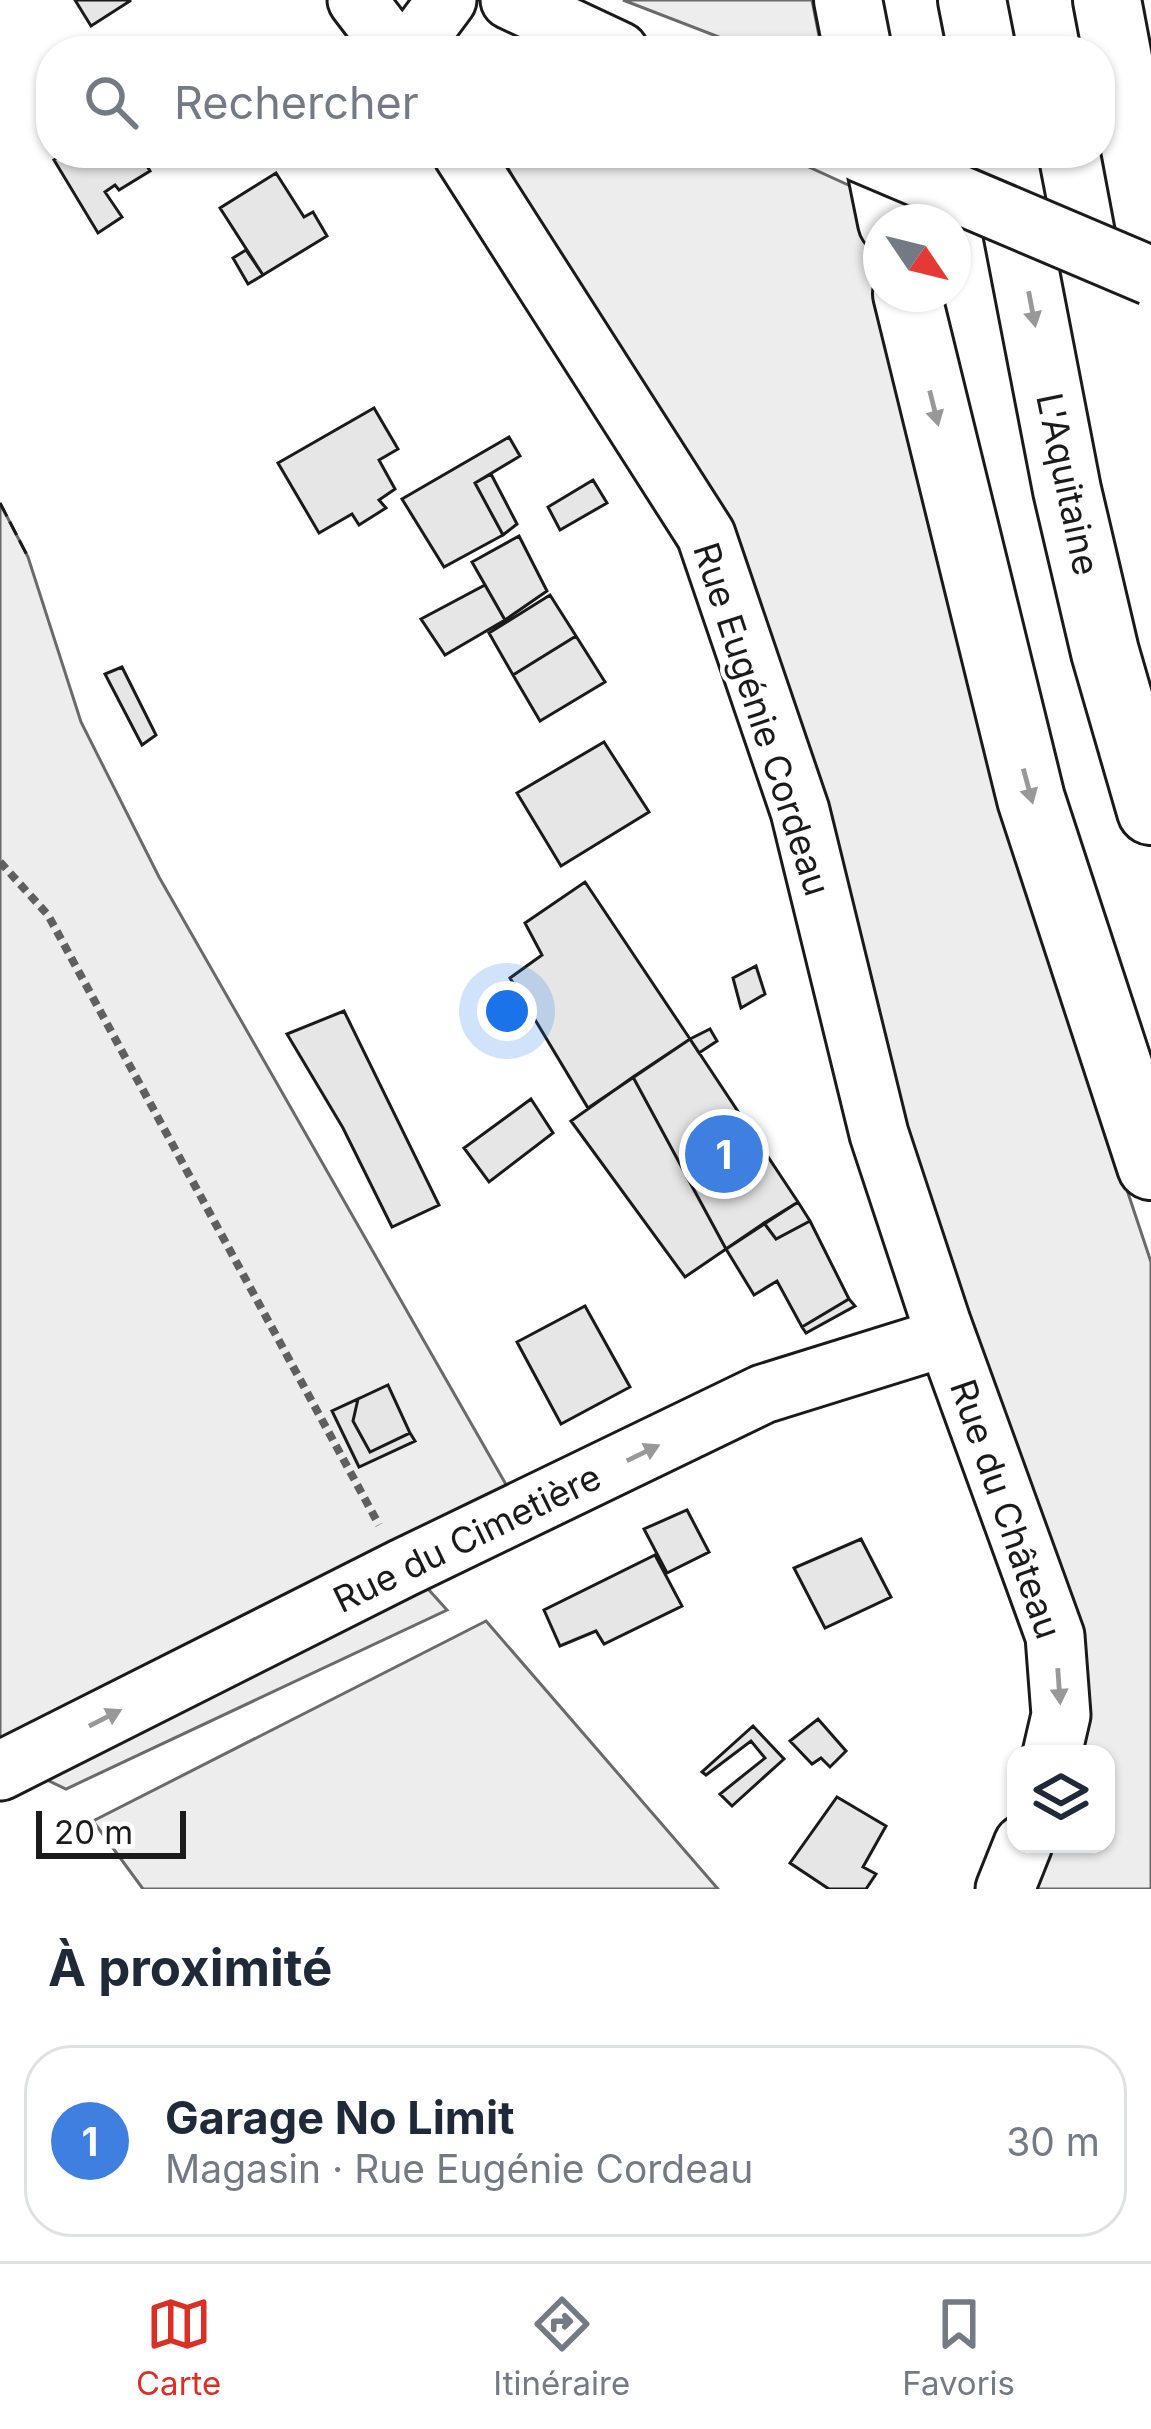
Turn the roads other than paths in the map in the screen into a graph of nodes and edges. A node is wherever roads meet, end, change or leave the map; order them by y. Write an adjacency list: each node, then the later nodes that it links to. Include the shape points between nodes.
1 (447, 0): 6 (street)
2 (510, 0): 7 (street)
3 (848, 0): 8 (highway)
4 (972, 0): 9 (highway)
5 (1107, 0): 10 (highway)
6 (383, 25)
7 (587, 36)
8 (855, 36)
9 (979, 36)
10 (1114, 36)
11 (1115, 42): 17 (highway)
12 (472, 168): 22 (street, Rue Eugénie Cordeau, via 706,535 800,811 879,1134)
13 (881, 168): 16 (highway)
14 (896, 168): 18 (street, bridge)
15 (1005, 168): 20 (highway, L'Aquitaine, one-way to 20, via 1067,490)
16 (888, 204)
17 (1151, 233)
18 (1151, 277)
19 (911, 312): 21 (highway, one-way to 21, via 1031,799)
20 (1151, 811)
21 (1151, 1166)
22 (946, 1337): 23 (street, Rue du Château, one-way to 23, via 1055,1636 1061,1715); 24 (street, Rue du Cimetière, one-way to 22, via 763,1394)
23 (1054, 1745)
24 (0, 1771)
25 (1019, 1853): 26 (street)
26 (1004, 1889)

